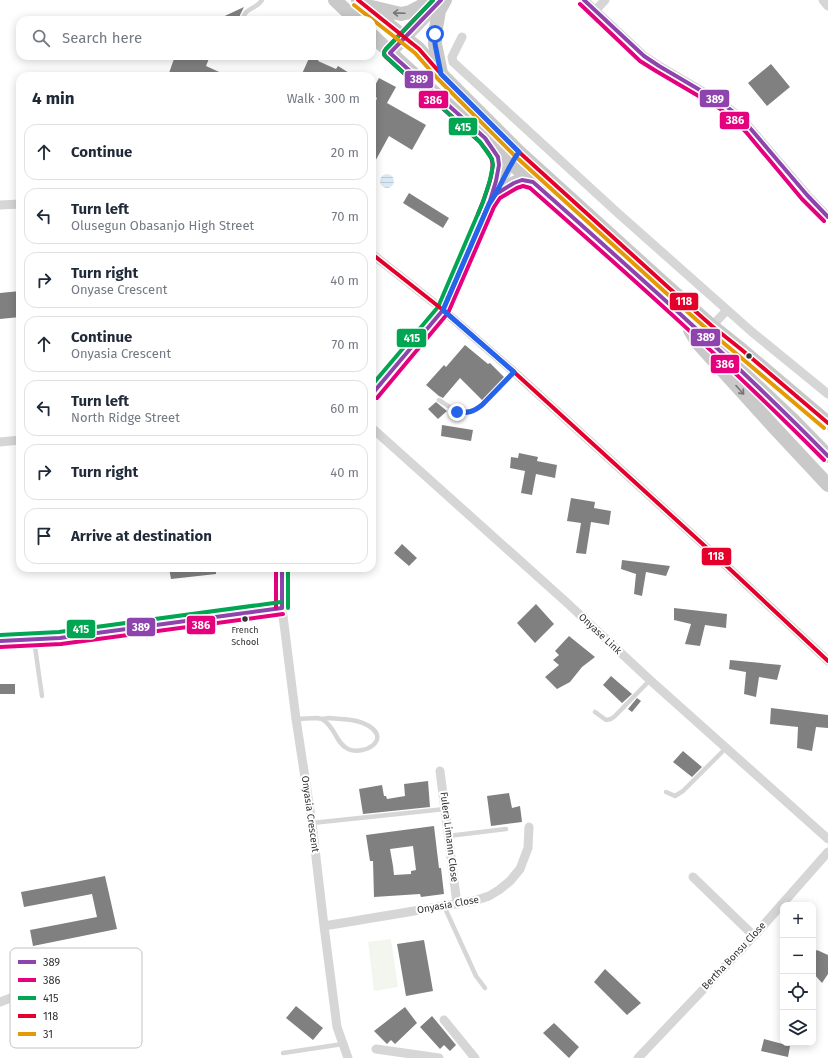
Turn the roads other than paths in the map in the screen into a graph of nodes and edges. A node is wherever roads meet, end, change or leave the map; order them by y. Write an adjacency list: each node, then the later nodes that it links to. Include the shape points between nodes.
1 (262, 0): 12 (lane)
2 (335, 0): 13 (main road)
3 (433, 0): 9 (main road, one-way to 9, via 401,14)
4 (441, 0): 15 (street)
5 (445, 0): 18 (main road, via 439,11 435,34)
6 (584, 0): 11 (street)
7 (605, 0): 11 (street)
8 (823, 0): 10 (street)
9 (360, 2): 15 (main road)
10 (828, 6)
11 (595, 11): 25 (street, via 644,56 736,114)
12 (243, 16)
13 (352, 16)
14 (462, 37): 28 (street, via 452,57 453,62)
15 (404, 38): 17 (street); 18 (main road, via 419,49)
16 (376, 39): 17 (main road)
17 (390, 52): 19 (main road)
18 (441, 74): 20 (main road)
19 (485, 138): 20 (main road); 22 (main road, via 498,157)
20 (515, 157): 21 (main road); 22 (street); 30 (main road)
21 (533, 182): 22 (main road, via 522,180 514,183); 29 (main road)
22 (493, 199): 27 (street)
23 (16, 204): 24 (street)
24 (0, 205)
25 (828, 217)
26 (376, 257): 27 (street)
27 (443, 310): 31 (street); 32 (street)
28 (727, 310): 30 (street); 33 (street)
29 (682, 315): 39 (main road); 40 (main road, one-way to 40, via 697,342)
30 (712, 326): 35 (main road)
31 (514, 372): 34 (lane, via 482,405 469,413 457,412); 45 (street)
32 (376, 386)
33 (828, 394)
34 (439, 400)
35 (826, 420)
36 (376, 432): 46 (street, Onyase Link)
37 (16, 440): 38 (street)
38 (0, 442)
39 (828, 456)
40 (828, 485)
41 (282, 572): 42 (street, Onyasia Crescent)
42 (282, 608): 43 (street); 49 (street, Onyasia Crescent)
43 (34, 640): 44 (street); 47 (lane)
44 (0, 641)
45 (828, 661)
46 (650, 680): 48 (lane, via 611,719 606,720); 51 (street, Onyase Link)
47 (42, 696)
48 (595, 712)
49 (296, 719): 50 (lane); 55 (street, Onyasia Crescent)
50 (322, 719): 50 (lane, via 343,719 368,726 375,731 376,742 372,747 360,751 348,750 330,725)
51 (726, 748): 53 (lane, via 683,791 675,796); 59 (street, Onyase Link)
52 (440, 771): 54 (street, Fulera Limann Close)
53 (666, 792)
54 (445, 809): 55 (lane); 58 (street, Fulera Limann Close)
55 (312, 823): 64 (street, Onyasia Crescent)
56 (529, 827): 62 (street, Onyasia Close, via 528,848 520,869 510,881 489,896)
57 (506, 829): 58 (lane)
58 (448, 836): 62 (street, Fulera Limann Close)
59 (828, 839)
60 (828, 852): 65 (street, Bertha Bonsu Close)
61 (692, 877): 65 (street)
62 (457, 904): 63 (street, Onyasia Close)
63 (444, 906): 64 (street, Onyasia Close); 66 (lane, via 476,976)
64 (324, 926): 70 (street, Onyasia Crescent, via 337,1027)
65 (754, 936): 76 (street, Bertha Bonsu Close)
66 (485, 988)
67 (10, 998): 68 (street)
68 (0, 1002)
69 (444, 1020): 75 (street)
70 (343, 1044): 72 (lane); 73 (street, Onyasia Crescent)
71 (376, 1049): 74 (street)
72 (283, 1053)
73 (348, 1058)
74 (439, 1058)
75 (475, 1058)
76 (638, 1058)

